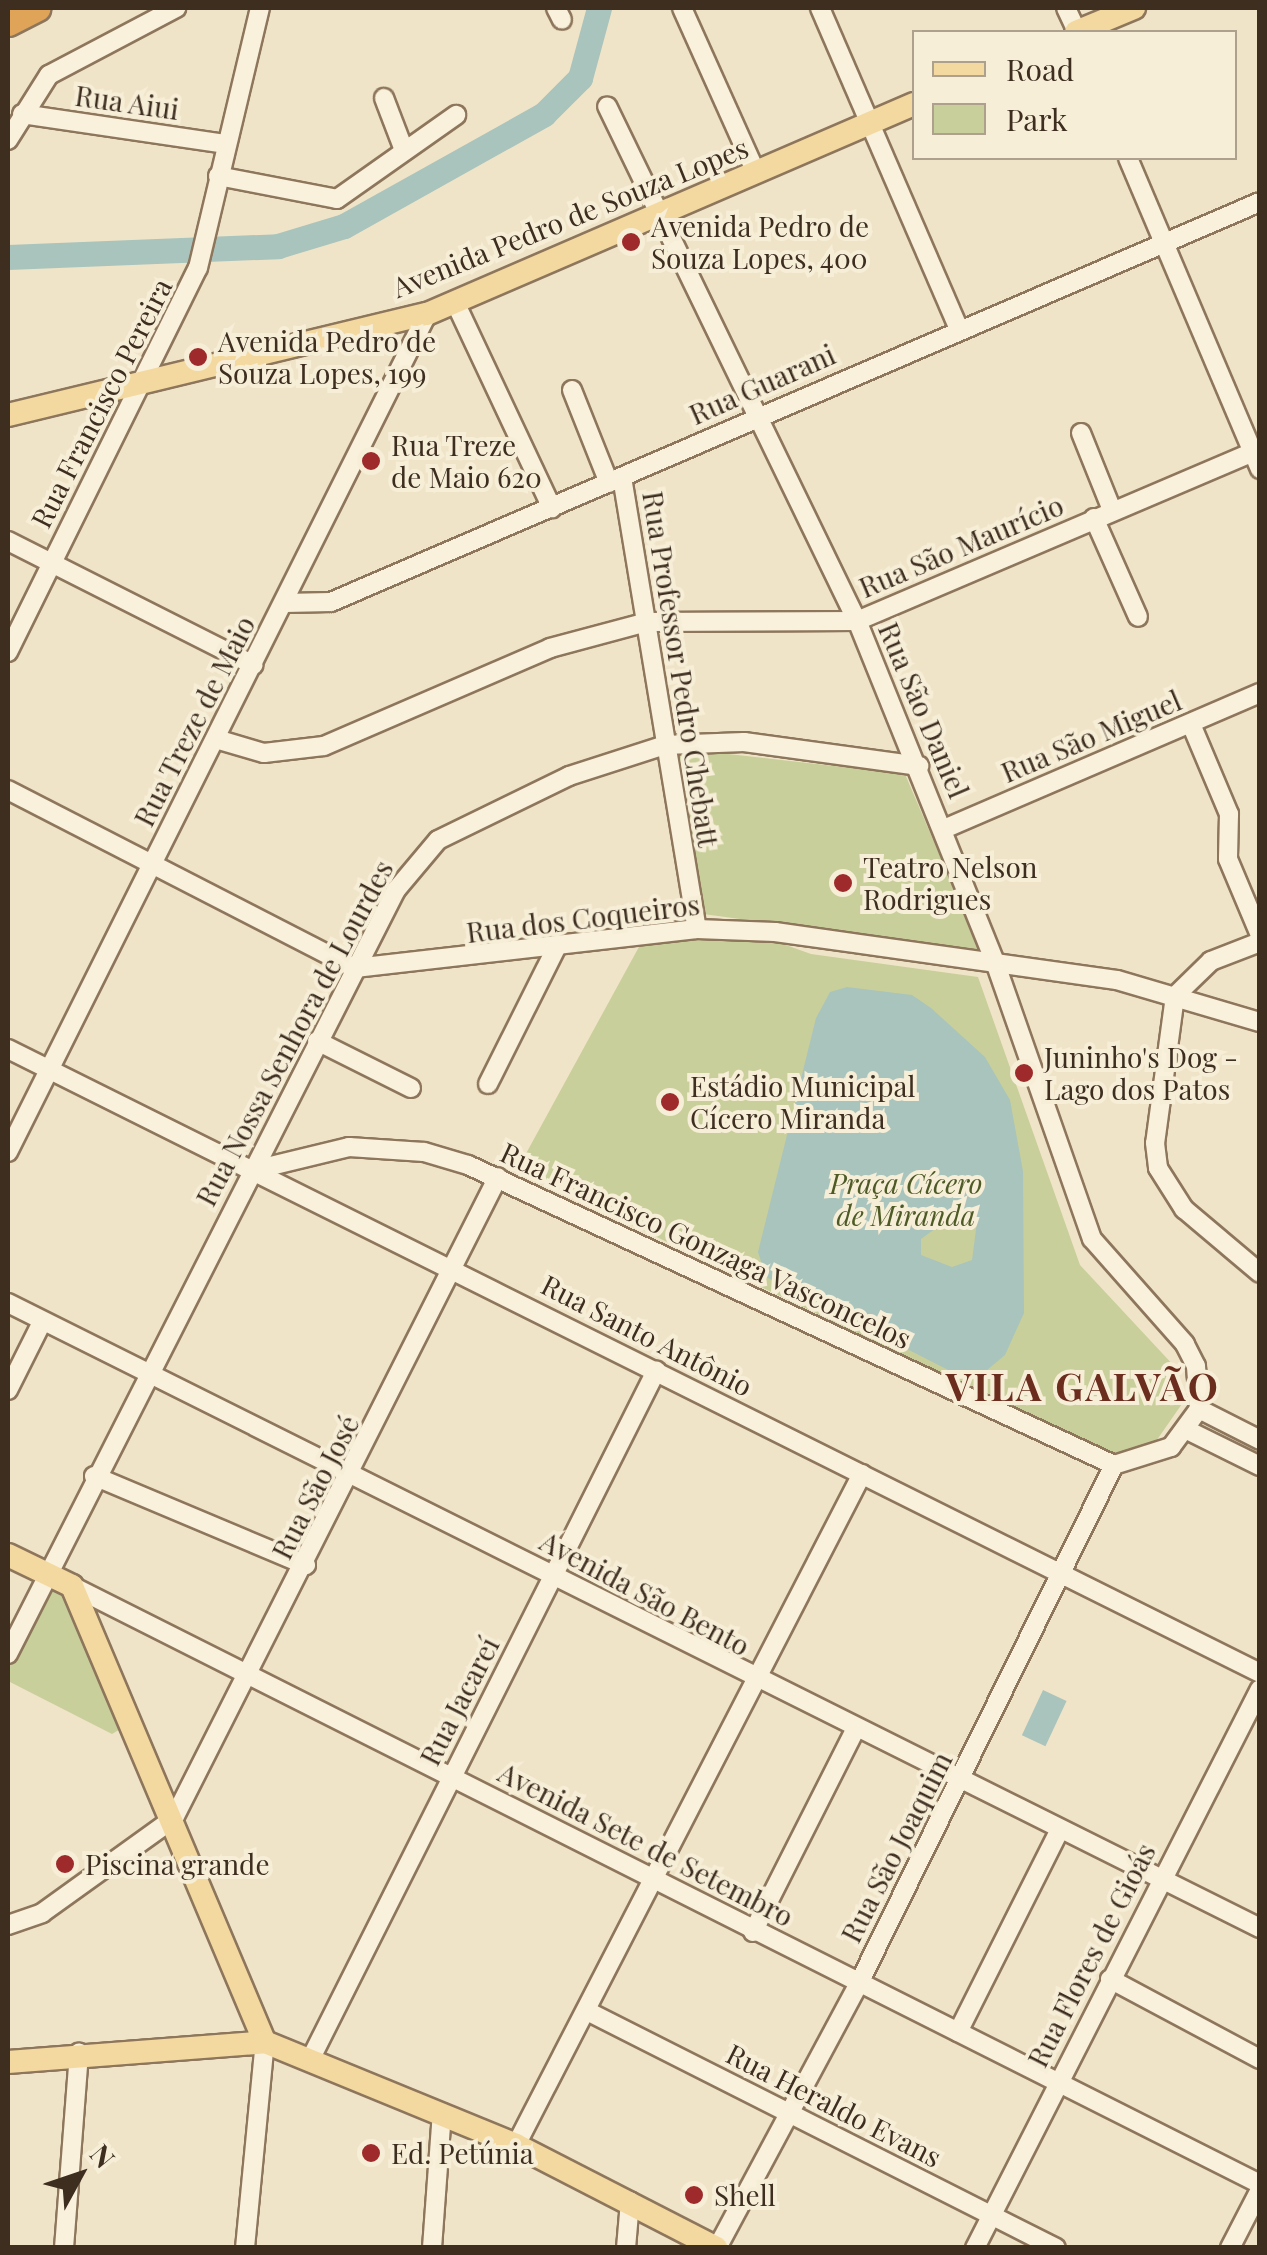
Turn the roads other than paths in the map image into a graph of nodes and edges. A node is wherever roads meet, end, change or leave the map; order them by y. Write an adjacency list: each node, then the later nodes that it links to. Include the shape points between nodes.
1 (37, 8): 7 (highway)
2 (176, 8): 12 (street, via 49,75)
3 (260, 8): 16 (street, Rua Francisco Pereira)
4 (682, 8): 19 (street)
5 (820, 8): 14 (street)
6 (1134, 8): 8 (main road)
7 (8, 22)
8 (1082, 30)
9 (384, 98): 17 (street)
10 (912, 105): 14 (main road, Avenida Pedro de Souza Lopes)
11 (607, 106): 22 (street, Rua São Daniel)
12 (22, 114): 15 (street); 16 (street, Rua Aiui)
13 (456, 115): 17 (street)
14 (868, 125): 19 (main road, Avenida Pedro de Souza Lopes); 26 (street)
15 (8, 140)
16 (225, 144): 20 (street, Rua Francisco Pereira)
17 (404, 150): 20 (street, via 337,198)
18 (1129, 160): 23 (street)
19 (756, 173): 22 (main road, Avenida Pedro de Souza Lopes)
20 (218, 176): 27 (street, Rua Francisco Pereira, via 198,268)
21 (1260, 202): 23 (street, Rua Guarani)
22 (659, 214): 24 (main road, Avenida Pedro de Souza Lopes); 29 (street, Rua São Daniel)
23 (1164, 244): 26 (street, Rua Guarani); 32 (street)
24 (456, 302): 25 (main road, Avenida Pedro de Souza Lopes); 34 (street)
25 (427, 314): 27 (main road, Avenida Pedro de Souza Lopes); 38 (street, Rua Treze de Maio)
26 (959, 329): 29 (street, Rua Guarani)
27 (138, 388): 30 (main road, Avenida Pedro de Souza Lopes); 37 (street, Rua Francisco Pereira)
28 (572, 390): 33 (street, Rua Professor Pedro Chebatt)
29 (762, 412): 33 (street, Rua Guarani); 40 (street, Rua São Daniel)
30 (8, 415)
31 (1081, 433): 35 (street)
32 (1257, 457): 35 (street, Rua São Maurício)
33 (615, 480): 34 (street, Rua Guarani); 41 (street, Rua Professor Pedro Chebatt)
34 (552, 508): 38 (street, Rua Guarani, via 331,602)
35 (1103, 514): 39 (street); 40 (street, Rua São Maurício)
36 (8, 542): 37 (street)
37 (51, 564): 42 (street, Rua Francisco Pereira); 43 (street)
38 (285, 603): 43 (street, Rua Treze de Maio)
39 (1138, 617)
40 (857, 621): 41 (street, Rua São Maurício); 48 (street, Rua São Daniel)
41 (646, 622): 46 (street, Rua São Maurício, via 550,648 324,746 264,753); 47 (street, Rua Professor Pedro Chebatt)
42 (8, 652)
43 (252, 664): 46 (street, Rua Treze de Maio)
44 (1260, 693): 45 (street, Rua São Miguel)
45 (1190, 724): 50 (street, Rua São Miguel); 53 (street, via 1229,814 1228,859)
46 (216, 739): 51 (street, Rua Treze de Maio)
47 (665, 745): 48 (street, Rua Nossa Senhora de Lourdes, via 744,742); 52 (street, Rua Professor Pedro Chebatt); 56 (street, Rua Nossa Senhora de Lourdes, via 569,776 438,840 396,890)
48 (919, 766): 50 (street, Rua São Daniel)
49 (8, 790): 51 (street)
50 (944, 829): 55 (street, Rua São Daniel)
51 (153, 862): 56 (street); 61 (street, Rua Treze de Maio)
52 (697, 928): 54 (street, Rua dos Coqueiros); 55 (street, Rua dos Coqueiros, via 814,935)
53 (1260, 938): 57 (street, via 1211,962)
54 (557, 946): 56 (street, Rua dos Coqueiros); 62 (street)
55 (996, 962): 57 (street, Rua dos Coqueiros); 74 (street, via 1092,1239 1185,1344 1196,1366)
56 (355, 968): 59 (street, Rua Nossa Senhora de Lourdes)
57 (1174, 996): 58 (street, Rua dos Coqueiros); 68 (street, via 1158,1168 1184,1209)
58 (1260, 1022)
59 (317, 1041): 63 (street); 65 (street, Rua Nossa Senhora de Lourdes)
60 (8, 1049): 61 (street, Rua Santo Antônio)
61 (49, 1070): 64 (street, Rua Treze de Maio); 65 (street, Rua Santo Antônio)
62 (488, 1084)
63 (411, 1088)
64 (8, 1152)
65 (250, 1172): 66 (street, Rua Francisco Gonzaga Vasconcelos, via 366,1147 424,1152); 67 (street, Rua Santo Antônio); 72 (street, Rua Nossa Senhora de Lourdes)
66 (498, 1177): 67 (street, Rua São José); 79 (street, Rua Francisco Gonzaga Vasconcelos)
67 (454, 1268): 71 (street, Rua Santo Antônio); 81 (street, Rua São José)
68 (1260, 1273)
69 (8, 1303): 70 (street, Avenida São Bento)
70 (42, 1322): 72 (street, Avenida São Bento); 73 (street)
71 (656, 1371): 82 (street, Rua Santo Antônio); 88 (street, Rua Jacareí)
72 (149, 1372): 81 (street, Avenida São Bento); 83 (street, Rua Nossa Senhora de Lourdes)
73 (8, 1390)
74 (1199, 1409): 75 (street); 76 (street)
75 (1220, 1421): 77 (street); 78 (street, via 1210,1428)
76 (1188, 1430): 78 (street); 79 (street, via 1151,1460)
77 (1260, 1440)
78 (1210, 1441): 80 (street)
79 (1114, 1465): 86 (street, Rua São Joaquim)
80 (1260, 1466)
81 (353, 1474): 85 (street, Rua São José); 88 (street, Avenida São Bento)
82 (862, 1474): 86 (street, Rua Santo Antônio); 95 (street)
83 (94, 1476): 85 (street); 87 (street, Rua Nossa Senhora de Lourdes)
84 (8, 1556): 87 (main road, Avenida Sete de Setembro)
85 (306, 1565): 94 (street, Rua São José)
86 (1064, 1572): 93 (street, Rua Santo Antônio); 99 (street, Rua São Joaquim)
87 (47, 1575): 89 (main road, Avenida Sete de Setembro); 92 (street, Rua Nossa Senhora de Lourdes)
88 (552, 1575): 95 (street, Avenida São Bento); 98 (street, Rua Jacareí)
89 (72, 1586): 90 (street, Avenida Sete de Setembro); 91 (main road)
90 (123, 1609): 91 (street); 94 (street, Avenida Sete de Setembro)
91 (94, 1630): 100 (main road)
92 (8, 1654)
93 (1260, 1672)
94 (248, 1676): 98 (street, Avenida Sete de Setembro); 100 (street, Rua São José)
95 (756, 1682): 97 (street, Avenida São Bento); 103 (street)
96 (1260, 1689): 102 (street, Rua Flores de Gioás)
97 (855, 1730): 99 (street, Avenida São Bento); 106 (street)
98 (450, 1779): 103 (street, Avenida Sete de Setembro); 113 (street, Rua Jacareí)
99 (960, 1781): 101 (street, Avenida São Bento); 108 (street, Rua São Joaquim)
100 (174, 1818): 104 (street, via 42,1913); 111 (main road)
101 (1060, 1829): 102 (street, Avenida São Bento); 110 (street)
102 (1160, 1878): 105 (street, Avenida São Bento); 107 (street, Rua Flores de Gioás)
103 (654, 1882): 106 (street, Avenida Sete de Setembro); 109 (street)
104 (8, 1925)
105 (1260, 1928)
106 (753, 1932): 108 (street, Avenida Sete de Setembro)
107 (1110, 1980): 114 (street); 116 (street, Rua Flores de Gioás)
108 (858, 1985): 110 (street, Avenida Sete de Setembro); 118 (street, Rua São Joaquim)
109 (588, 2012): 118 (street, Rua Heraldo Evans); 119 (street)
110 (958, 2032): 116 (street, Avenida Sete de Setembro)
111 (265, 2042): 112 (main road); 113 (main road); 124 (street)
112 (79, 2053): 115 (main road); 123 (street)
113 (312, 2056): 117 (main road)
114 (1260, 2059)
115 (8, 2062)
116 (1056, 2081): 120 (street, Avenida Sete de Setembro); 122 (street, Rua Flores de Gioás)
117 (442, 2113): 119 (main road); 125 (street)
118 (790, 2113): 122 (street, Rua Heraldo Evans); 127 (street, Rua São Joaquim)
119 (516, 2144): 121 (main road)
120 (1260, 2187): 130 (street)
121 (630, 2201): 126 (street); 127 (main road)
122 (992, 2215): 128 (street, Rua Flores de Gioás); 129 (street, Rua Heraldo Evans)
123 (64, 2248)
124 (245, 2248)
125 (432, 2248)
126 (626, 2248)
127 (717, 2248)
128 (975, 2248)
129 (1056, 2248)
130 (1230, 2248)

